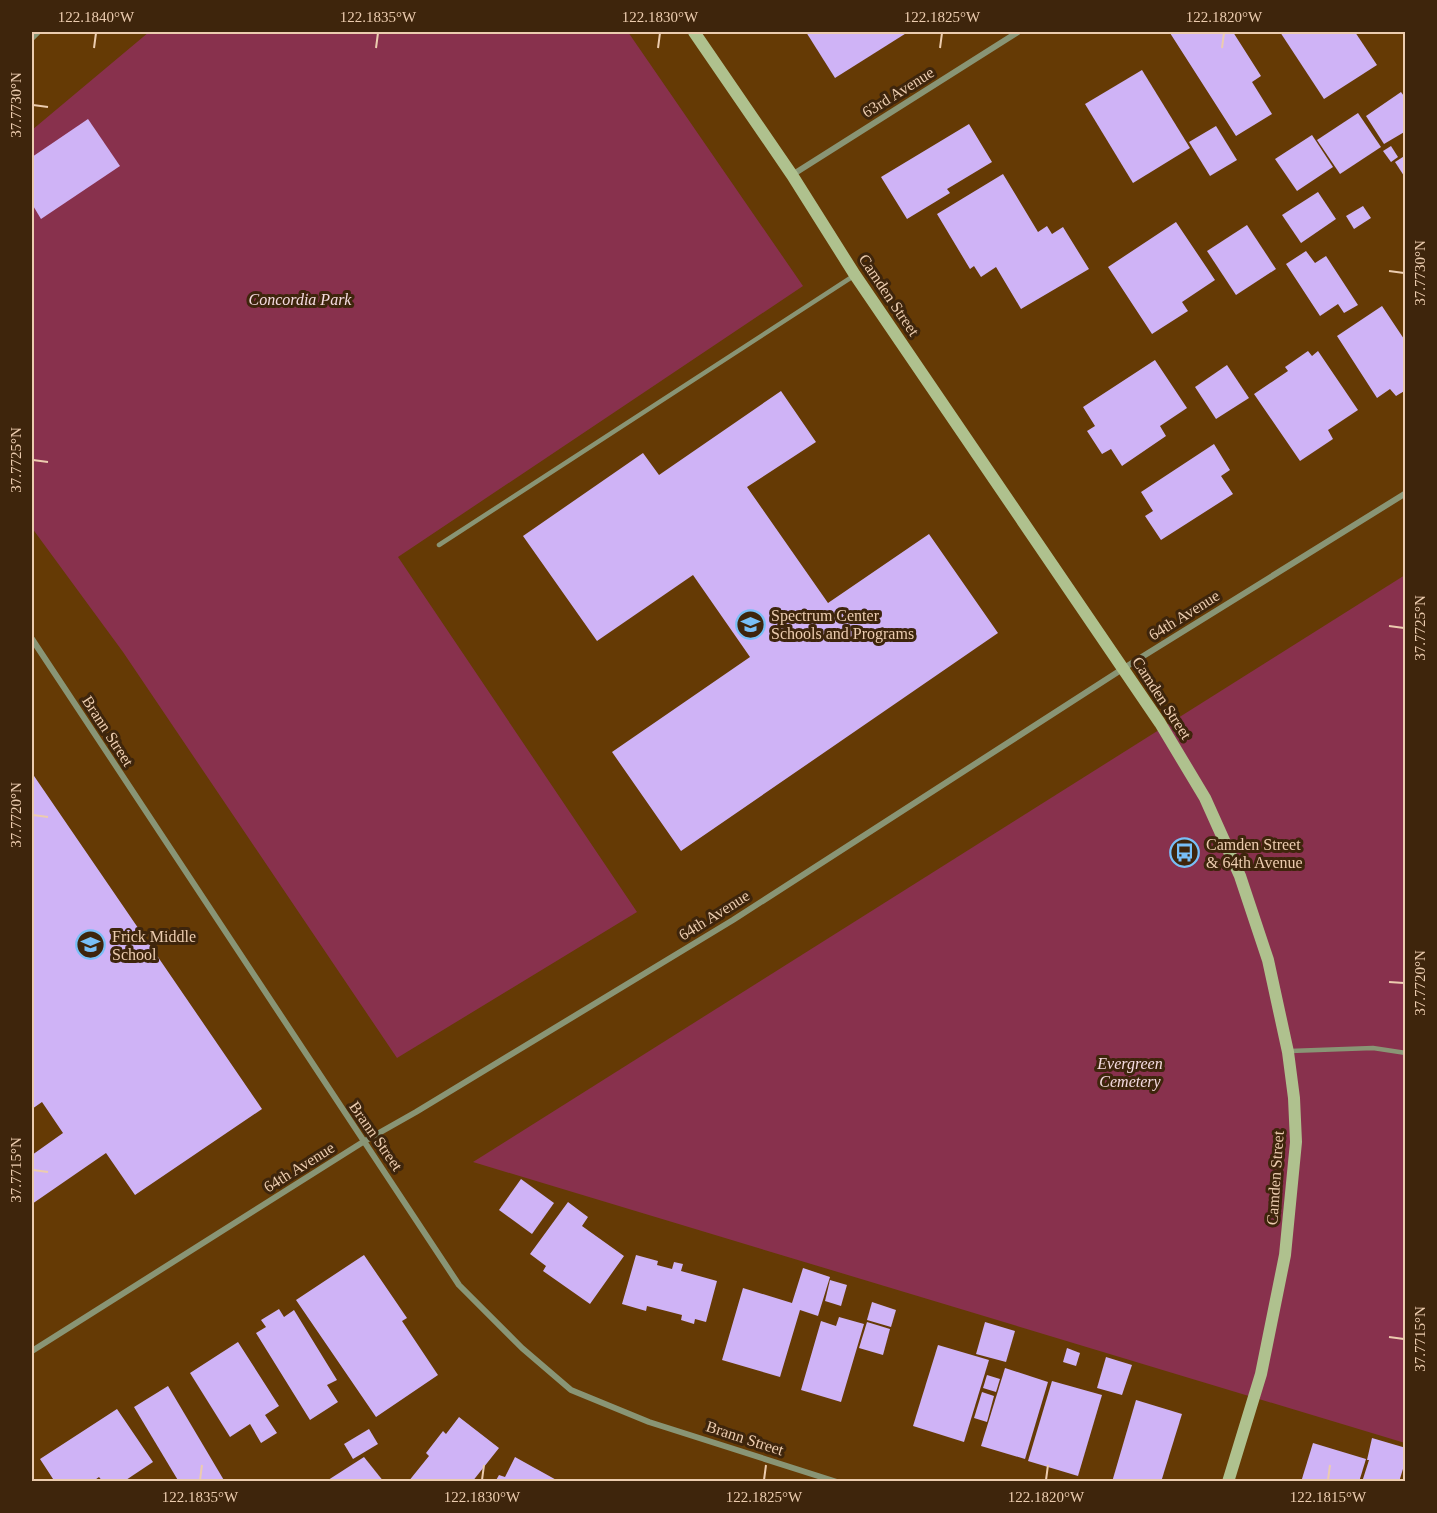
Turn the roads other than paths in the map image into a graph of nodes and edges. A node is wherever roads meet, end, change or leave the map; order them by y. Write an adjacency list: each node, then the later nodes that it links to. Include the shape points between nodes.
1 (39, 32): 4 (street)
2 (694, 32): 5 (street, Camden Street)
3 (1018, 32): 5 (street, 63rd Avenue)
4 (32, 38)
5 (792, 175): 6 (street, Camden Street)
6 (855, 275): 8 (lane); 10 (street, Camden Street)
7 (1406, 493): 10 (street, 64th Avenue)
8 (439, 545)
9 (32, 639): 13 (street, Brann Street)
10 (1124, 669): 11 (street, Camden Street, via 1205,798 1240,876 1268,960); 13 (street, 64th Avenue, via 733,920)
11 (1288, 1052): 12 (lane, via 1373,1048); 16 (street, Camden Street, via 1296,1142 1285,1255 1261,1374)
12 (1406, 1053)
13 (363, 1142): 14 (street, 64th Avenue); 15 (street, Brann Street, via 459,1285 571,1390 650,1422)
14 (32, 1351)
15 (837, 1482)
16 (1228, 1482)

